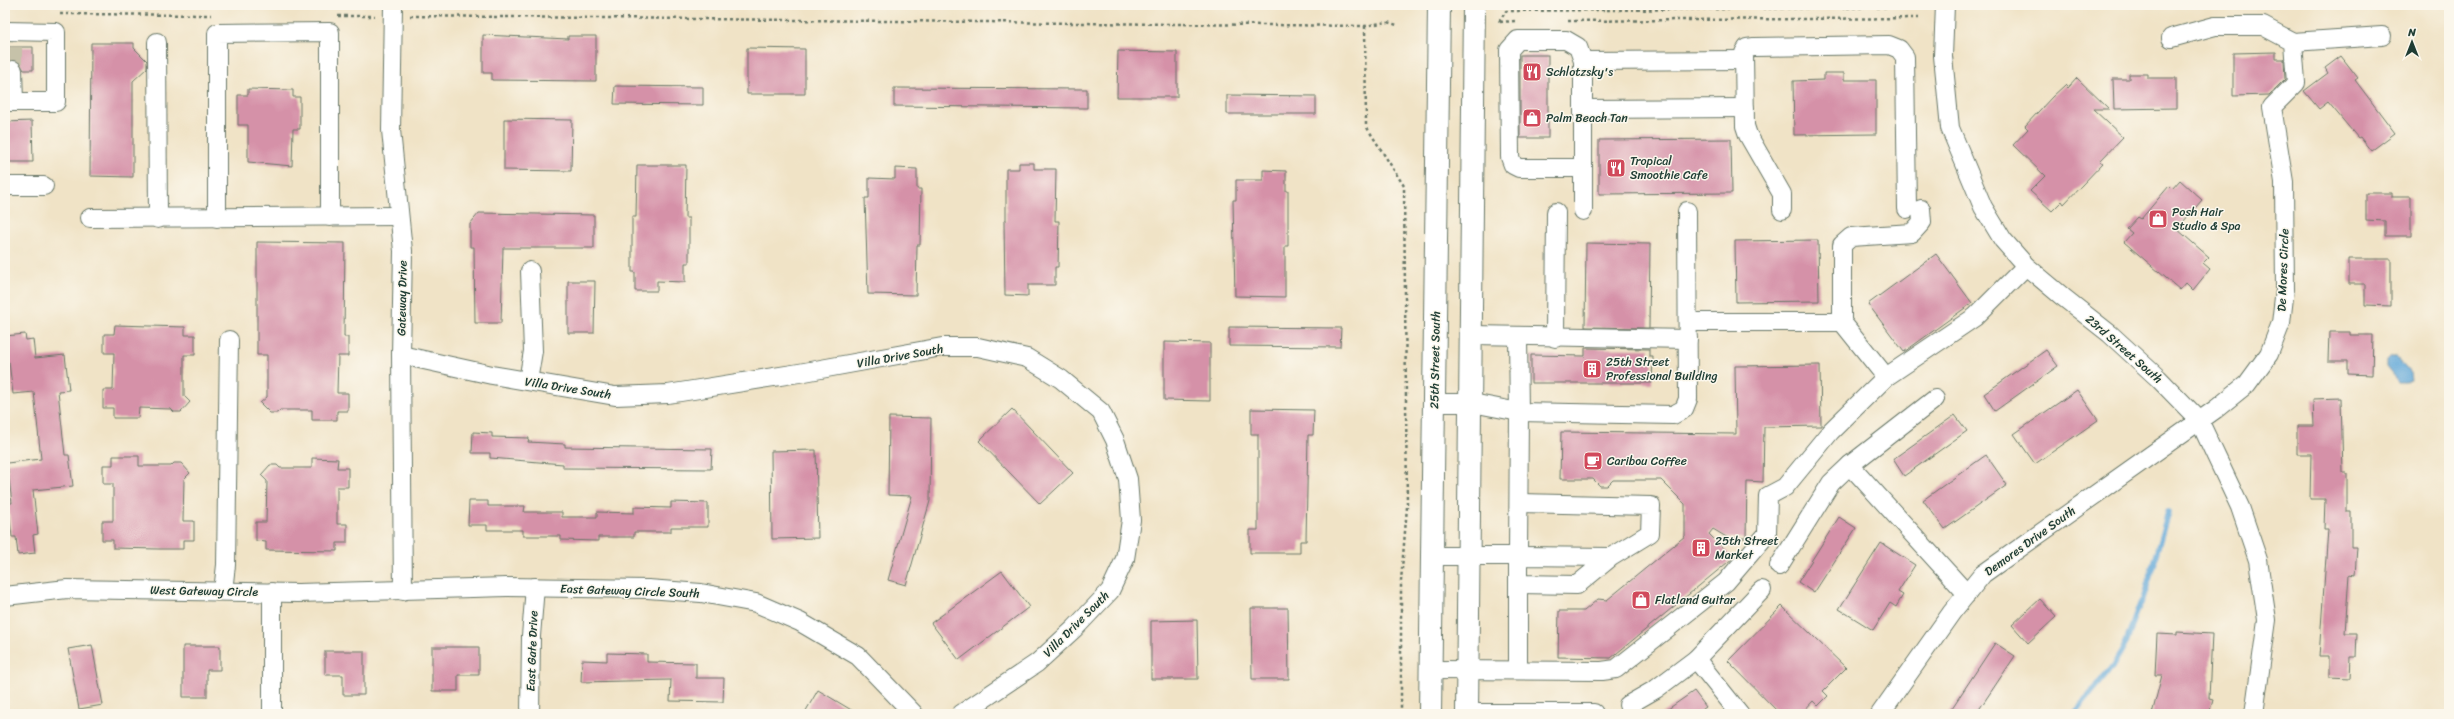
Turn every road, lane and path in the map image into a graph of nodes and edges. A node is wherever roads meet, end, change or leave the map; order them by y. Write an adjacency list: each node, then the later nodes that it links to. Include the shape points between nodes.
1 (393, 5): 36 (street, Gateway Drive, via 391,130)
2 (1439, 5): 53 (main road, 25th Street South)
3 (1474, 5): 45 (main road)
4 (1945, 5): 41 (street, 23rd Street South, via 1944,77 1950,128 1983,208 2004,240)
5 (2040, 5): 6 (path)
6 (1974, 6)
7 (1918, 7): 14 (path, via 1506,11 1499,22)
8 (52, 14): 9 (path)
9 (219, 15)
10 (330, 16): 11 (path)
11 (369, 16)
12 (436, 17): 17 (path)
13 (1920, 18): 15 (path)
14 (1523, 21)
15 (1563, 21)
16 (1396, 25): 17 (path, via 1387,22)
17 (1365, 26): 82 (path, via 1366,126 1404,186 1407,507 1401,581)
18 (2382, 36): 22 (street)
19 (10, 37): 26 (street, via 56,32 56,102)
20 (2171, 38): 22 (street, via 2215,26 2263,26)
21 (157, 42): 40 (street)
22 (2293, 42): 56 (street, De Mores Circle, via 2296,83 2272,107 2284,182 2285,289 2281,323 2270,354 2247,384)
23 (1744, 60): 24 (street); 27 (street); 43 (street, via 1747,48 1754,47 1890,45 1899,49 1905,57 1914,209 1922,222 1912,233 1850,237 1846,240 1842,245)
24 (1583, 61): 28 (street); 29 (street, via 1578,47 1566,40 1518,40 1509,50 1510,157 1514,165 1519,168)
25 (13, 70): 26 (street)
26 (10, 102)
27 (1745, 108): 28 (street); 33 (street, via 1748,135 1782,194)
28 (1583, 109): 29 (street)
29 (1583, 168): 34 (street)
30 (5, 186): 31 (street)
31 (44, 186)
32 (1687, 210): 44 (street)
33 (1782, 210)
34 (1583, 211)
35 (1556, 212): 47 (street)
36 (399, 216): 37 (street); 49 (street, Gateway Drive, via 402,251)
37 (330, 217): 39 (street); 39 (street, via 330,32 217,33)
38 (90, 218): 40 (street)
39 (217, 218): 40 (street)
40 (158, 219)
41 (2026, 266): 50 (street, via 1975,318); 56 (street, 23rd Street South, via 2110,334)
42 (530, 271): 51 (street, via 533,351)
43 (1842, 322): 44 (street); 50 (street)
44 (1688, 330): 47 (street); 55 (street, via 1688,399 1684,409 1673,415)
45 (1472, 335): 46 (street); 54 (main road)
46 (1518, 337): 47 (street); 55 (street)
47 (1554, 338)
48 (229, 340): 67 (street, via 226,564)
49 (401, 355): 51 (street, Villa Drive South); 68 (street, Gateway Drive)
50 (1886, 377): 75 (street, via 1831,431 1785,487 1768,496 1766,534 1726,582 1616,669 1602,672)
51 (528, 381): 81 (street, Villa Drive South, via 615,396 668,394 942,347 978,347 1027,358 1060,379 1101,412 1114,440 1128,479 1131,520 1125,559 1110,591 1075,628 1037,663)
52 (1935, 399): 57 (street)
53 (1435, 403): 54 (street); 59 (main road, 25th Street South)
54 (1472, 403): 55 (street); 60 (main road)
55 (1519, 412): 58 (street)
56 (2199, 420): 70 (street, Demores Drive South, via 1983,574); 87 (street, 23rd Street South, via 2240,507 2258,560 2266,620)
57 (1850, 465): 63 (street, via 1831,483); 70 (street)
58 (1519, 503): 61 (street); 62 (street, via 1651,506 1650,533)
59 (1432, 556): 60 (street); 73 (main road, 25th Street South)
60 (1470, 556): 61 (street); 74 (main road)
61 (1518, 556): 62 (street); 64 (street)
62 (1611, 557): 64 (street, via 1577,585)
63 (1779, 566)
64 (1518, 584): 75 (street)
65 (536, 587): 68 (street, East Gateway Circle South); 79 (street, East Gate Drive, via 531,636); 80 (street, East Gateway Circle South, via 648,589 701,593 756,603 800,622 858,656)
66 (1762, 590): 72 (street)
67 (223, 591): 69 (street, West Gateway Circle); 71 (street, West Gateway Circle, via 67,589)
68 (403, 591): 69 (street, West Gateway Circle)
69 (272, 592): 78 (street)
70 (1967, 594): 86 (street, Demores Drive South)
71 (5, 596)
72 (1696, 659): 76 (street, via 1656,689); 85 (street)
73 (1431, 670): 74 (street); 83 (main road, 25th Street South)
74 (1468, 670): 75 (street); 84 (main road)
75 (1518, 670)
76 (1628, 705)
77 (1594, 713): 84 (street)
78 (272, 714)
79 (530, 714)
80 (914, 714)
81 (961, 714)
82 (1401, 714)
83 (1430, 714)
84 (1467, 714)
85 (1740, 714)
86 (1880, 714)
87 (2254, 714)

